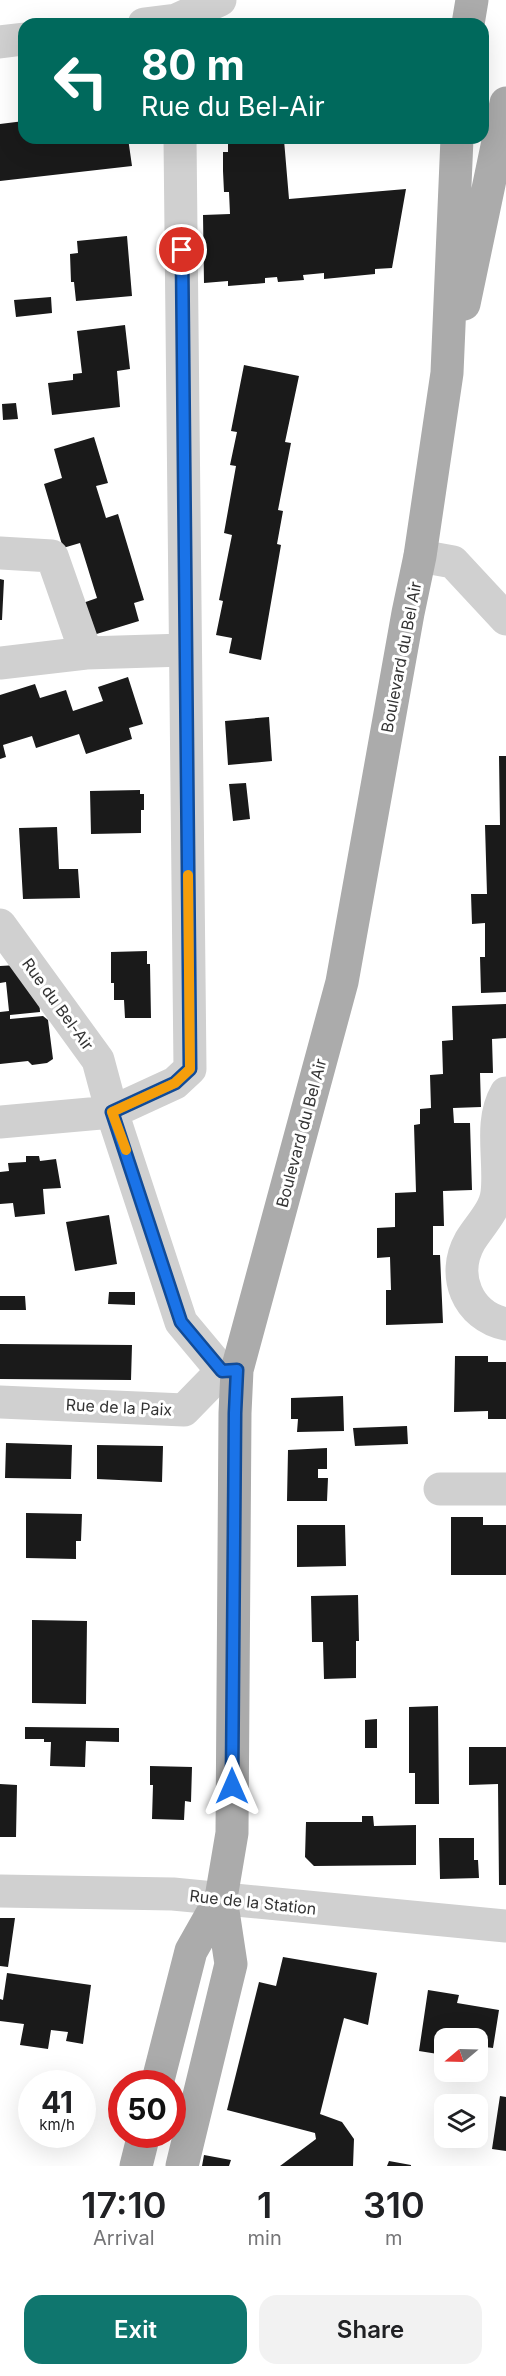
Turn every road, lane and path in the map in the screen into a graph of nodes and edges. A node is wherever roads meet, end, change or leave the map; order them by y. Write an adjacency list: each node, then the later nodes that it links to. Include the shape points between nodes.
1 (220, 0): 3 (street)
2 (472, 0): 4 (main road)
3 (184, 18)
4 (469, 18)
5 (18, 40): 6 (street)
6 (0, 42)
7 (506, 103): 10 (main road, Boulevard du Bel Air, via 473,269)
8 (180, 144): 14 (street)
9 (457, 144): 10 (main road, Boulevard du Bel Air)
10 (447, 373): 12 (main road, Boulevard du Bel Air)
11 (0, 553): 15 (street, via 52,556)
12 (420, 556): 13 (street, via 453,562); 22 (main road, Boulevard du Bel Air, via 342,982)
13 (506, 620)
14 (185, 650): 15 (street); 19 (street, via 190,1069 175,1083)
15 (86, 653): 16 (street)
16 (0, 663)
17 (0, 924): 19 (street, Rue du Bel-Air, via 98,1060)
18 (506, 1093): 21 (street, via 500,1103 498,1125 497,1195 469,1243 463,1264 465,1293 474,1307)
19 (112, 1112): 20 (street); 22 (street, Rue du Bel-Air, via 181,1322)
20 (0, 1122)
21 (506, 1324)
22 (230, 1370): 23 (street, Rue de la Paix, via 184,1410); 27 (main road, Boulevard du Bel Air, via 234,1425 232,1833)
23 (0, 1402)
24 (440, 1489): 25 (street)
25 (506, 1489)
26 (0, 1891): 27 (street, Rue de la Station)
27 (221, 1898): 28 (street, Rue de la Station); 29 (main road, via 191,1951); 32 (main road, via 231,1964)
28 (506, 1926)
29 (161, 2070)
30 (140, 2148): 31 (main road)
31 (136, 2166)
32 (182, 2166)

